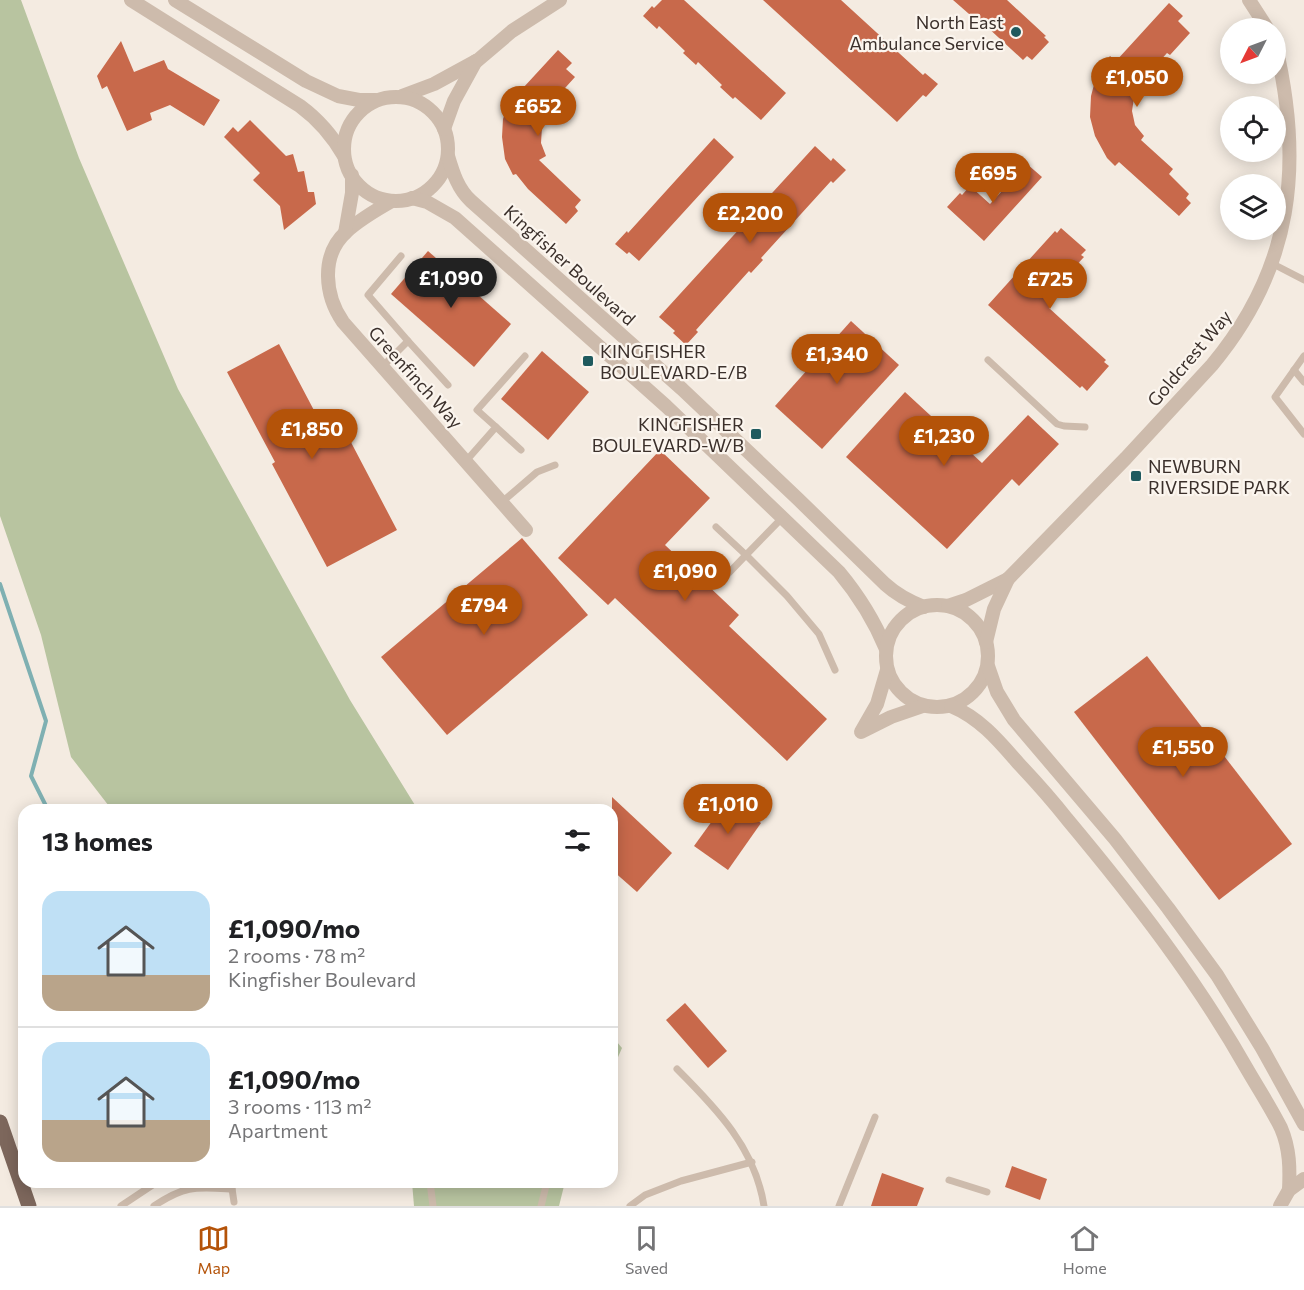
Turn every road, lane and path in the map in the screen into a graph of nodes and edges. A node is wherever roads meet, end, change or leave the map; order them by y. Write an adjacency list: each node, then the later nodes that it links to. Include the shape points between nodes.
1 (130, 0): 11 (street, via 300,106 324,126)
2 (175, 0): 9 (street, via 306,81 338,96)
3 (560, 0): 6 (street, via 512,31)
4 (1249, 0): 5 (street)
5 (1261, 18)
6 (478, 60): 8 (street); 10 (street, via 454,100)
7 (1286, 70): 18 (street, Goldcrest Way, via 1296,104 1301,151 1292,225)
8 (402, 96): 9 (street); 10 (street, via 432,112)
9 (376, 100): 11 (street, via 360,111 348,128)
10 (444, 129): 12 (street)
11 (344, 156): 13 (street)
12 (448, 156): 14 (street, via 430,189); 41 (street, Kingfisher Boulevard, via 457,182 471,201 682,389 885,584 899,596)
13 (352, 175): 15 (street, via 364,189); 16 (street, Greenfinch Way)
14 (412, 198): 15 (street); 35 (street, via 437,207 463,225 658,398)
15 (392, 201): 16 (street, Greenfinch Way)
16 (345, 233): 24 (street, Greenfinch Way, via 328,264 332,304)
17 (401, 256): 20 (lane, via 368,295)
18 (1276, 266): 19 (lane); 39 (street, Goldcrest Way, via 1252,311 1224,351)
19 (1304, 280)
20 (408, 341): 24 (lane); 27 (lane)
21 (525, 356): 29 (lane, via 477,410)
22 (1304, 356): 25 (lane)
23 (988, 360): 28 (lane, via 1057,423)
24 (382, 367): 32 (street, Greenfinch Way)
25 (1294, 370): 26 (lane); 30 (lane, via 1275,397)
26 (1304, 382)
27 (448, 385)
28 (1085, 427)
29 (496, 428): 31 (lane); 32 (lane)
30 (1304, 434)
31 (521, 450)
32 (466, 462): 34 (street, Greenfinch Way)
33 (555, 465): 34 (lane, via 537,472)
34 (502, 502): 37 (street, Greenfinch Way)
35 (783, 518): 38 (lane); 44 (street, via 852,586)
36 (717, 527): 38 (lane)
37 (526, 530)
38 (746, 555): 40 (lane); 46 (lane, via 819,634)
39 (1008, 579): 42 (street); 43 (street, via 994,609)
40 (721, 581)
41 (924, 606): 42 (street); 44 (street, via 898,622)
42 (948, 606): 43 (street, via 969,616)
43 (986, 642): 45 (street)
44 (886, 649): 47 (street)
45 (988, 666): 49 (street, via 972,694); 53 (street, via 997,692 1014,720 1168,908 1216,975)
46 (834, 670)
47 (887, 670): 48 (street, via 904,696); 48 (street, via 877,704 861,732)
48 (922, 705): 49 (street)
49 (951, 706): 65 (street, via 972,716 999,740 1121,884 1171,950 1233,1044 1281,1128 1288,1152)
50 (677, 1069): 54 (lane, via 730,1127)
51 (875, 1117): 74 (lane)
52 (0, 1122): 55 (main road)
53 (1304, 1124)
54 (752, 1162): 72 (lane, via 681,1181 645,1195); 73 (lane)
55 (18, 1174)
56 (1304, 1179): 65 (street)
57 (949, 1180): 64 (lane)
58 (23, 1188): 67 (main road)
59 (148, 1188): 68 (lane)
60 (191, 1188): 69 (lane)
61 (232, 1188): 66 (lane)
62 (431, 1188): 70 (lane)
63 (546, 1188): 71 (lane)
64 (987, 1191)
65 (1289, 1191): 75 (street)
66 (234, 1202)
67 (29, 1206)
68 (121, 1206)
69 (154, 1206)
70 (433, 1206)
71 (541, 1206)
72 (630, 1206)
73 (764, 1206)
74 (839, 1206)
75 (1280, 1206)

